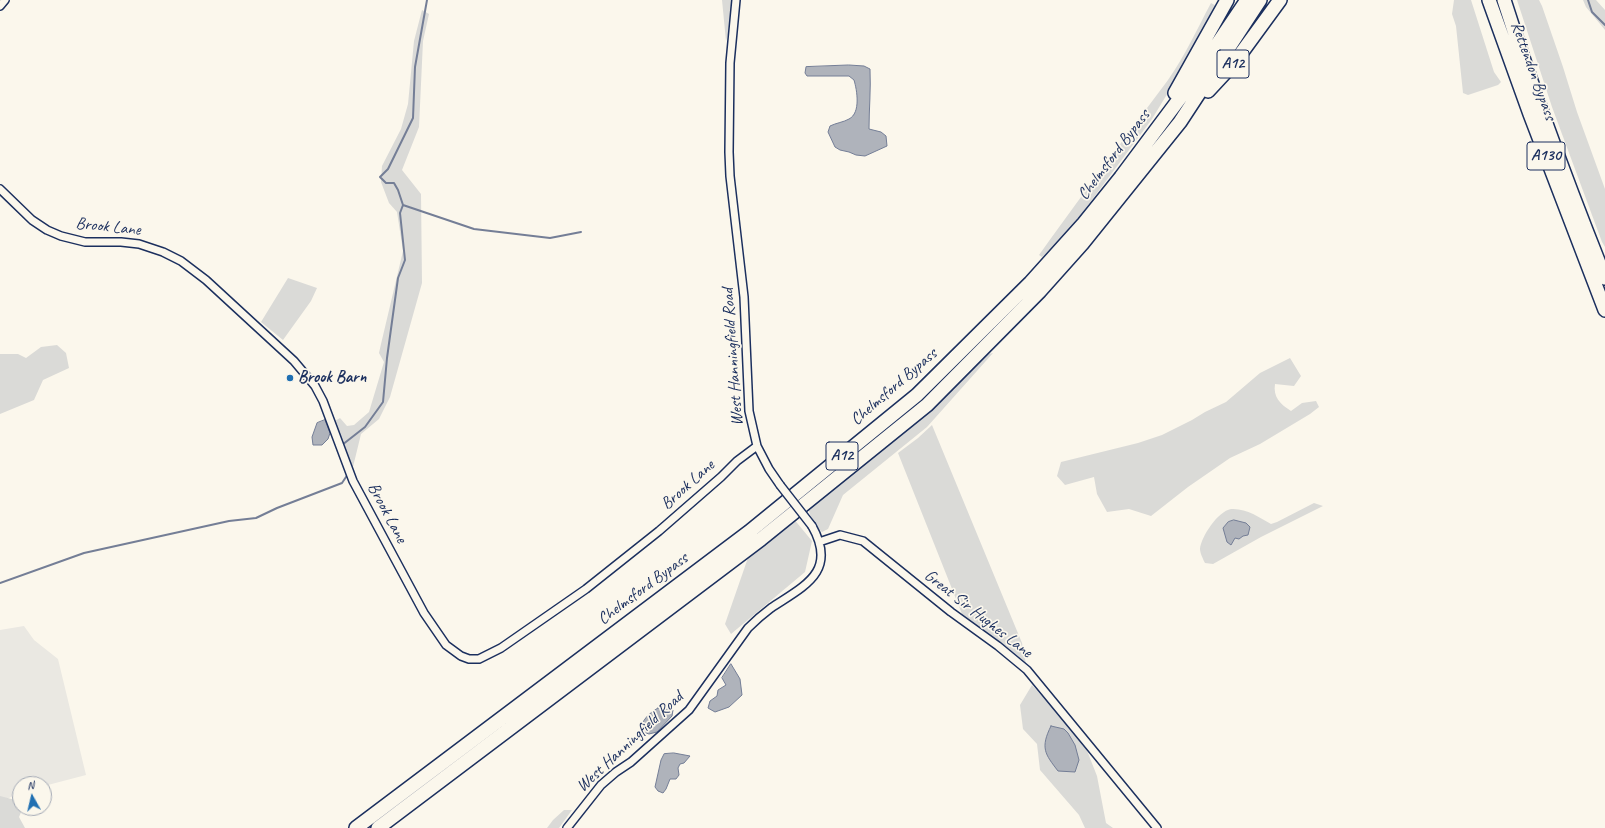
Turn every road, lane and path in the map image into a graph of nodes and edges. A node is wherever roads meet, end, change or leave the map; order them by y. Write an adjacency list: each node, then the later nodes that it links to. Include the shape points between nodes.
1 (5, 0): 9 (street)
2 (736, 0): 15 (street, West Hanningfield Road, via 730,63 730,176 744,297 749,411)
3 (1227, 0): 11 (highway, A12)
4 (1247, 0): 11 (highway, Chelmsford Bypass / A12)
5 (1260, 0): 10 (highway, Chelmsford Bypass / A12)
6 (1280, 0): 10 (highway, A12, via 1234,63)
7 (1489, 0): 14 (highway, Rettendon Bypass / A130)
8 (1504, 0): 13 (highway, Rettendon Bypass / A130, via 1542,116)
9 (0, 6)
10 (1180, 122): 18 (highway, Chelmsford Bypass / A12, via 1082,244 1040,291 927,405 760,539)
11 (1156, 130): 17 (highway, Chelmsford Bypass / A12, via 1084,223 1030,283 917,394 749,532)
12 (0, 189): 15 (street, Brook Lane, via 32,220 61,236 85,242 139,244 177,259 206,280 294,361 323,401 353,481 424,613 446,645 469,659 478,659 501,648 586,589 659,531)
13 (1605, 278)
14 (1605, 310)
15 (757, 446): 16 (street, West Hanningfield Road, bridge, via 769,469 812,526)
16 (819, 542): 19 (street, West Hanningfield Road, via 821,550 818,571 812,580 748,628 689,710 602,785); 20 (street, Great Sir Hughes Lane, via 840,536 863,541 1027,670)
17 (356, 828)
18 (378, 828)
19 (567, 828)
20 (1157, 828)

